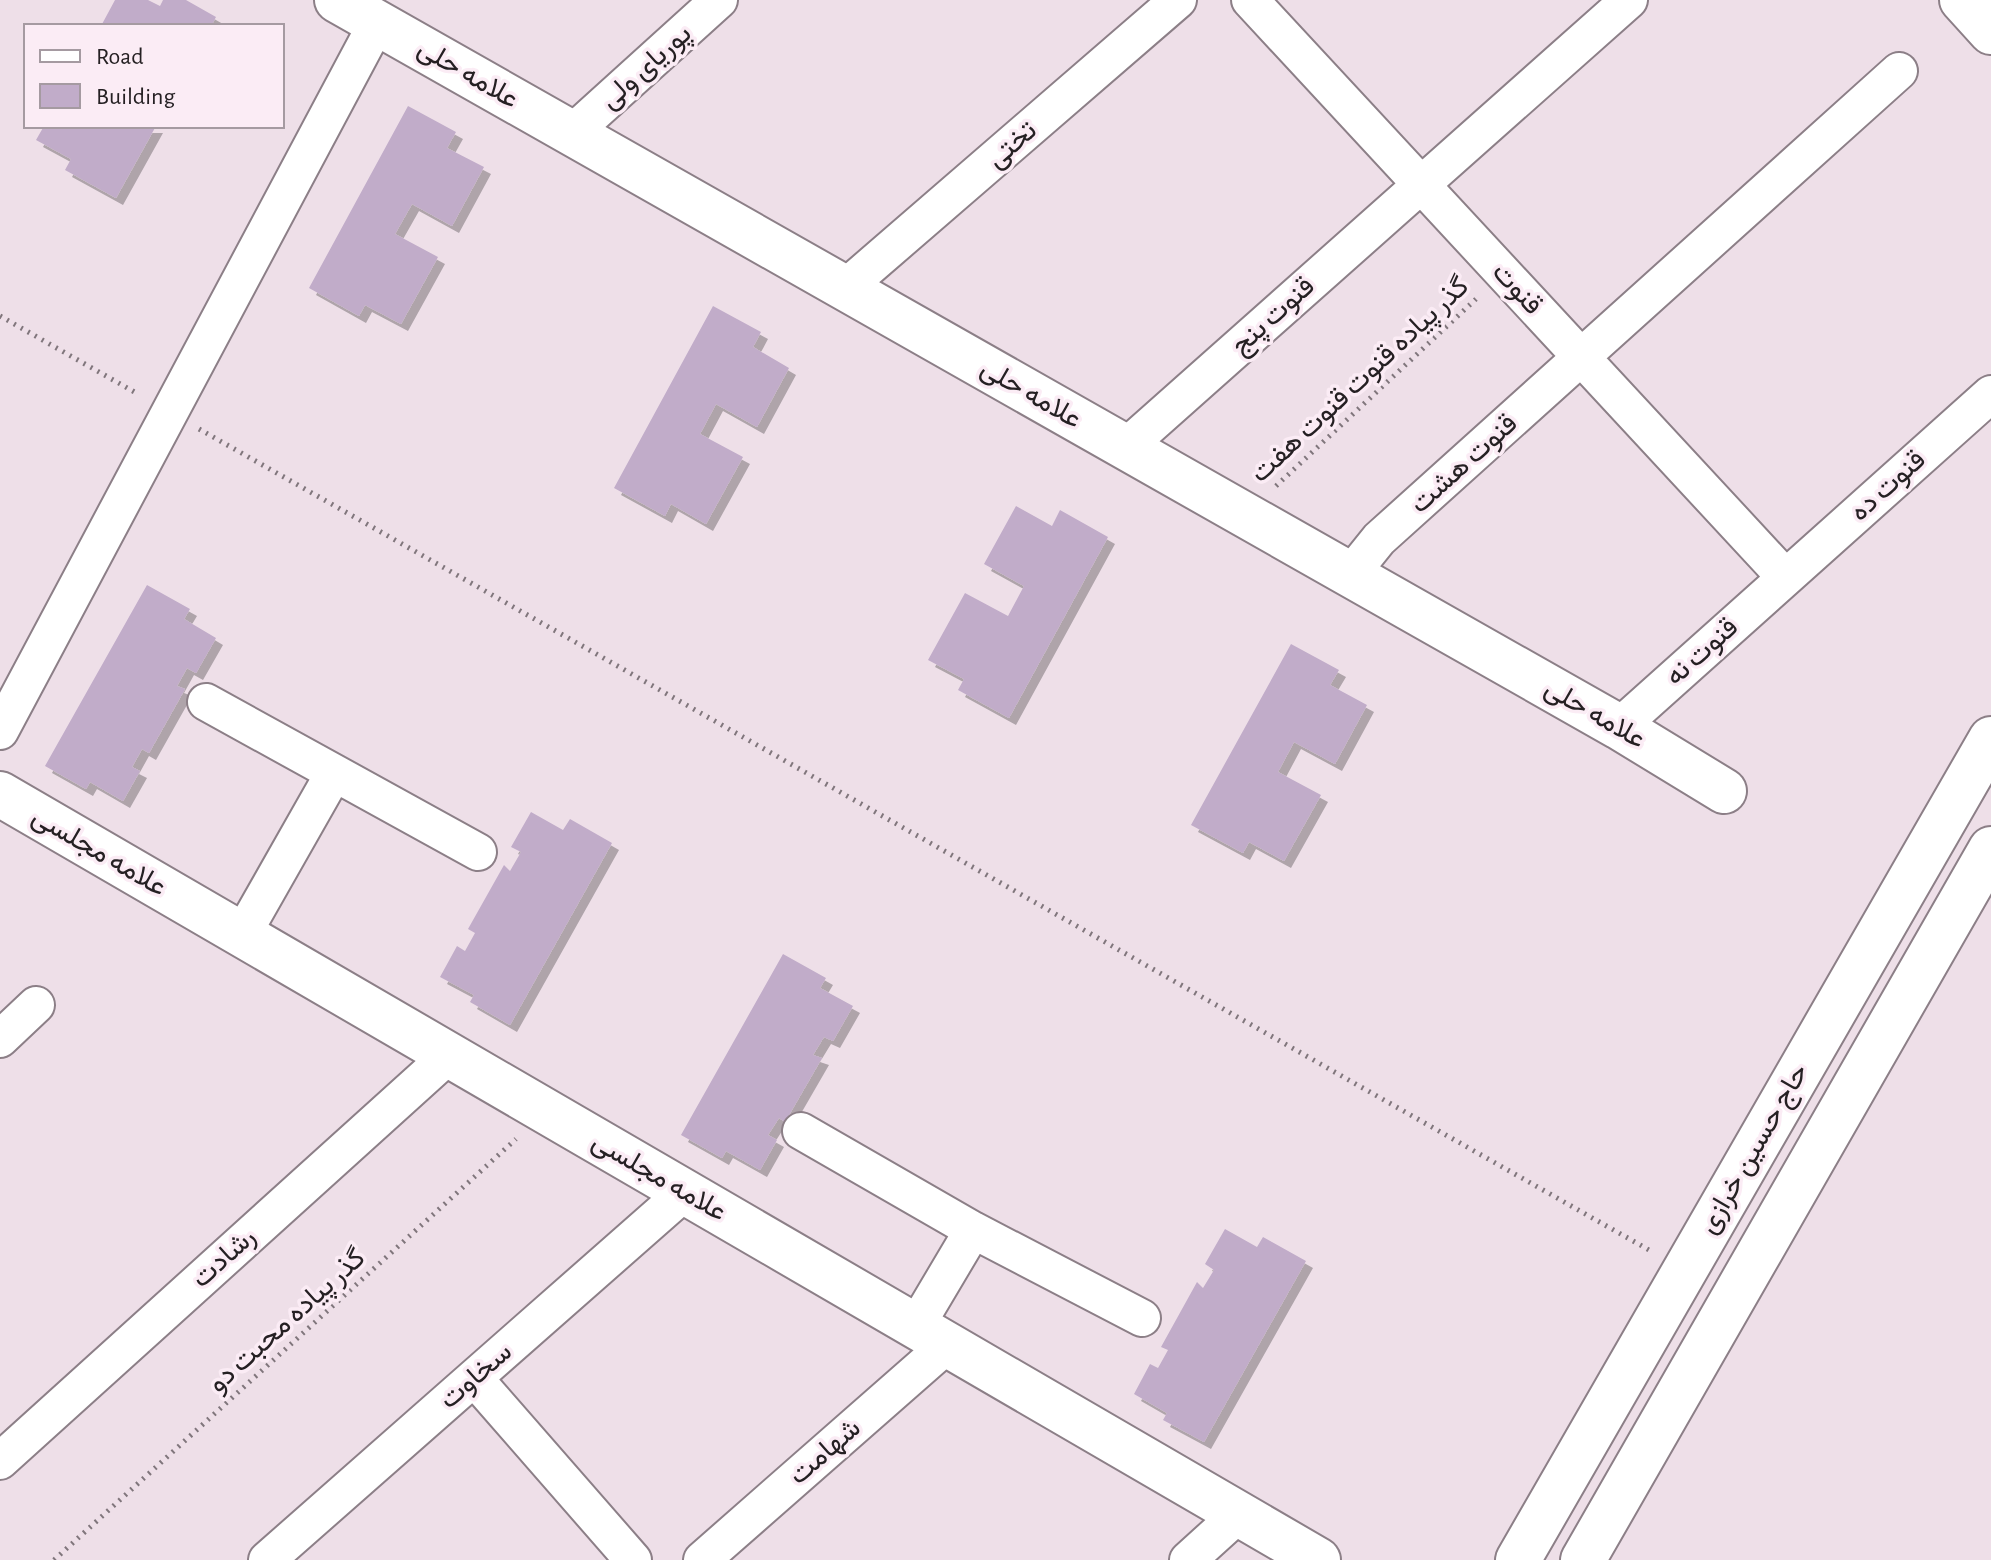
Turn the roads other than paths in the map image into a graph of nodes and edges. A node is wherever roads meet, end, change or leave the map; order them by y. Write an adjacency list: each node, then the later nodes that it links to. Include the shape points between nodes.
1 (337, 0): 7 (street, علامه حلی)
2 (719, 0): 10 (street, پوریای ولی)
3 (1178, 0): 12 (street, تختی)
4 (1250, 0): 11 (street, قنوت)
5 (1629, 0): 11 (street, قنوت پنج)
6 (1962, 0): 8 (street)
7 (377, 23): 10 (street, علامه حلی); 20 (street)
8 (1991, 32)
9 (1899, 71): 13 (street, قنوت هشت)
10 (572, 133): 12 (street, علامه حلی)
11 (1421, 185): 13 (street, قنوت); 15 (street, قنوت پنج)
12 (845, 288): 15 (street, علامه حلی)
13 (1582, 358): 16 (street, قنوت هشت, via 1379,539); 17 (street, قنوت)
14 (1991, 394): 17 (street, قنوت ده)
15 (1126, 447): 16 (street, علامه حلی)
16 (1350, 575): 19 (street, علامه حلی)
17 (1785, 577): 19 (street, قنوت نه)
18 (206, 702): 22 (street)
19 (1619, 727): 23 (street, علامه حلی)
20 (0, 731)
21 (1991, 739): 44 (street, حاج حسین خرازی)
22 (334, 773): 26 (street); 27 (street)
23 (1724, 791)
24 (0, 794): 27 (street, علامه مجلسی)
25 (1991, 849): 45 (street, حاج حسین خرازی)
26 (478, 852)
27 (242, 935): 30 (street, علامه مجلسی)
28 (36, 1005): 29 (street)
29 (0, 1039)
30 (449, 1055): 32 (street, علامه مجلسی); 37 (street, رشادت)
31 (801, 1131): 33 (street)
32 (685, 1192): 35 (street, علامه مجلسی); 36 (street, سخاوت)
33 (973, 1230): 34 (street); 35 (street, شهامت)
34 (1142, 1318)
35 (932, 1335): 38 (street, علامه مجلسی); 41 (street, شهامت)
36 (474, 1378): 39 (street, سخاوت); 40 (street)
37 (0, 1461)
38 (1240, 1513): 42 (street); 43 (street, علامه مجلسی)
39 (267, 1560)
40 (633, 1560)
41 (702, 1560)
42 (1188, 1560)
43 (1318, 1560)
44 (1518, 1560)
45 (1583, 1560)

